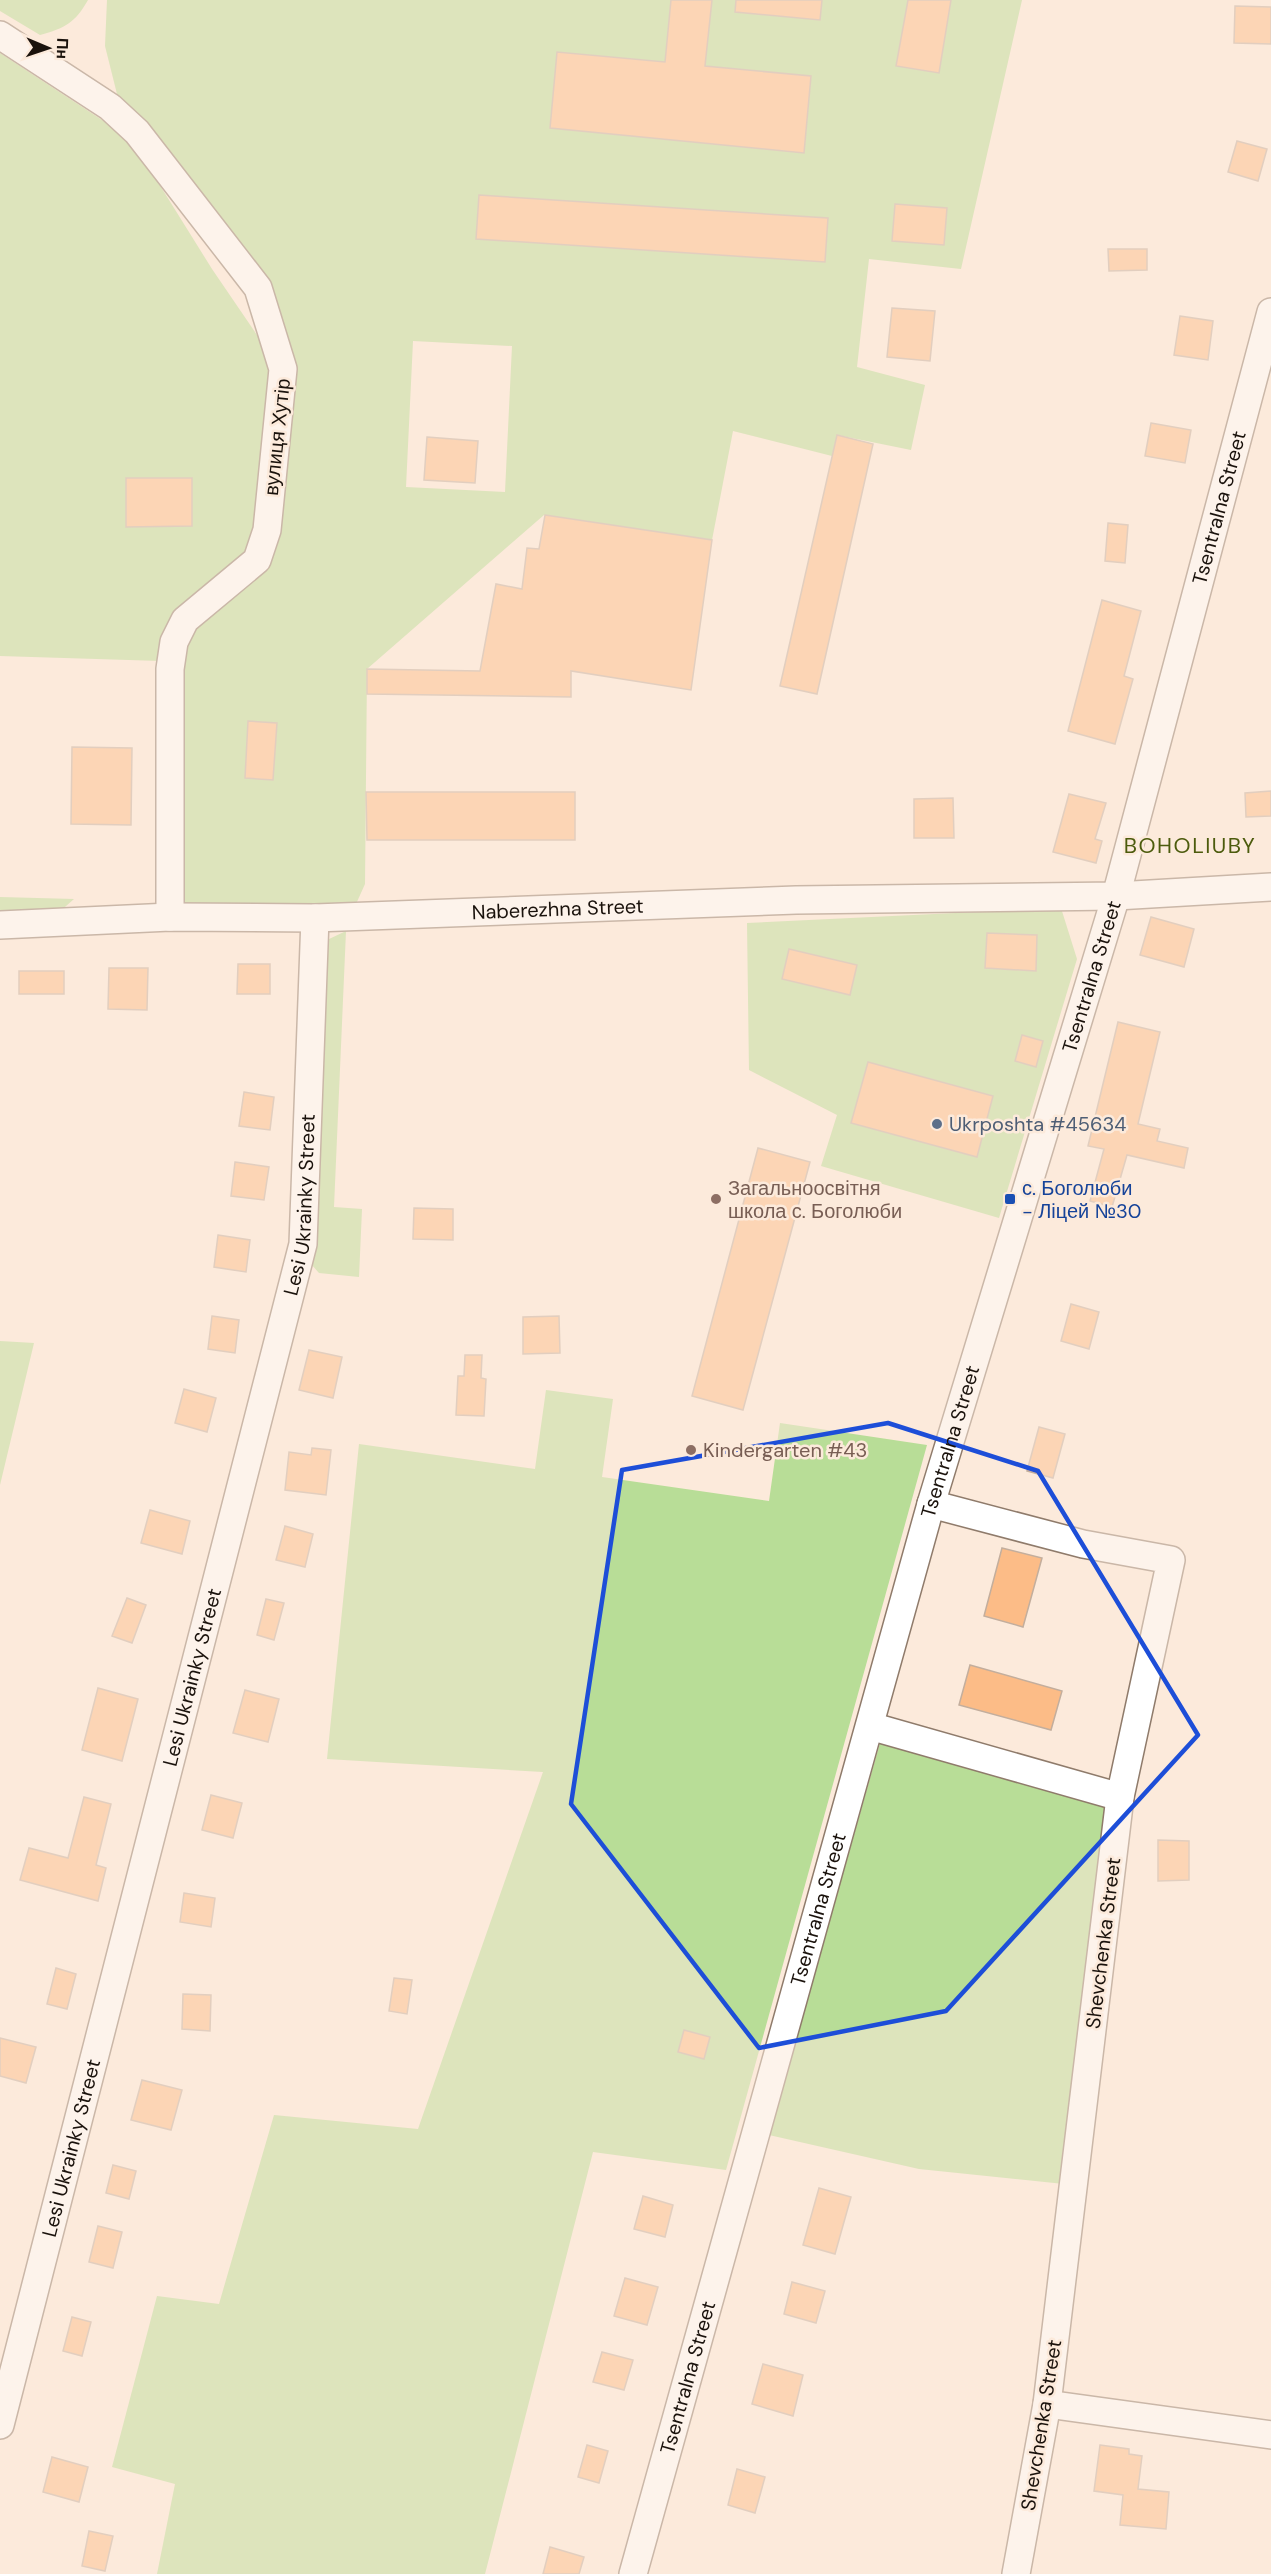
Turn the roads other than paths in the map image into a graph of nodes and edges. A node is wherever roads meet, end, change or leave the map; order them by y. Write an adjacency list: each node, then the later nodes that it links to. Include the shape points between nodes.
1 (0, 35): 5 (street, вулиця Хутір, via 111,107 137,132 258,288 284,369 267,530 257,560 185,620 174,642 170,669)
2 (1271, 312): 4 (street, Tsentralna Street)
3 (1271, 888): 4 (street)
4 (1116, 896): 6 (street, Naberezhna Street, via 807,900); 8 (street, Tsentralna Street)
5 (170, 917): 6 (street, Naberezhna Street); 7 (street, Naberezhna Street)
6 (315, 918): 12 (street, Lesi Ukrainky Street, via 303,1244)
7 (0, 925)
8 (931, 1504): 9 (street, Tsentralna Street); 10 (street, Shevchenka Street, via 1083,1544 1171,1560)
9 (870, 1726): 10 (street); 14 (street, Tsentralna Street)
10 (1120, 1797): 11 (street, Shevchenka Street)
11 (1047, 2404): 13 (street); 15 (street, Shevchenka Street)
12 (0, 2425)
13 (1271, 2434)
14 (633, 2574)
15 (1016, 2574)

